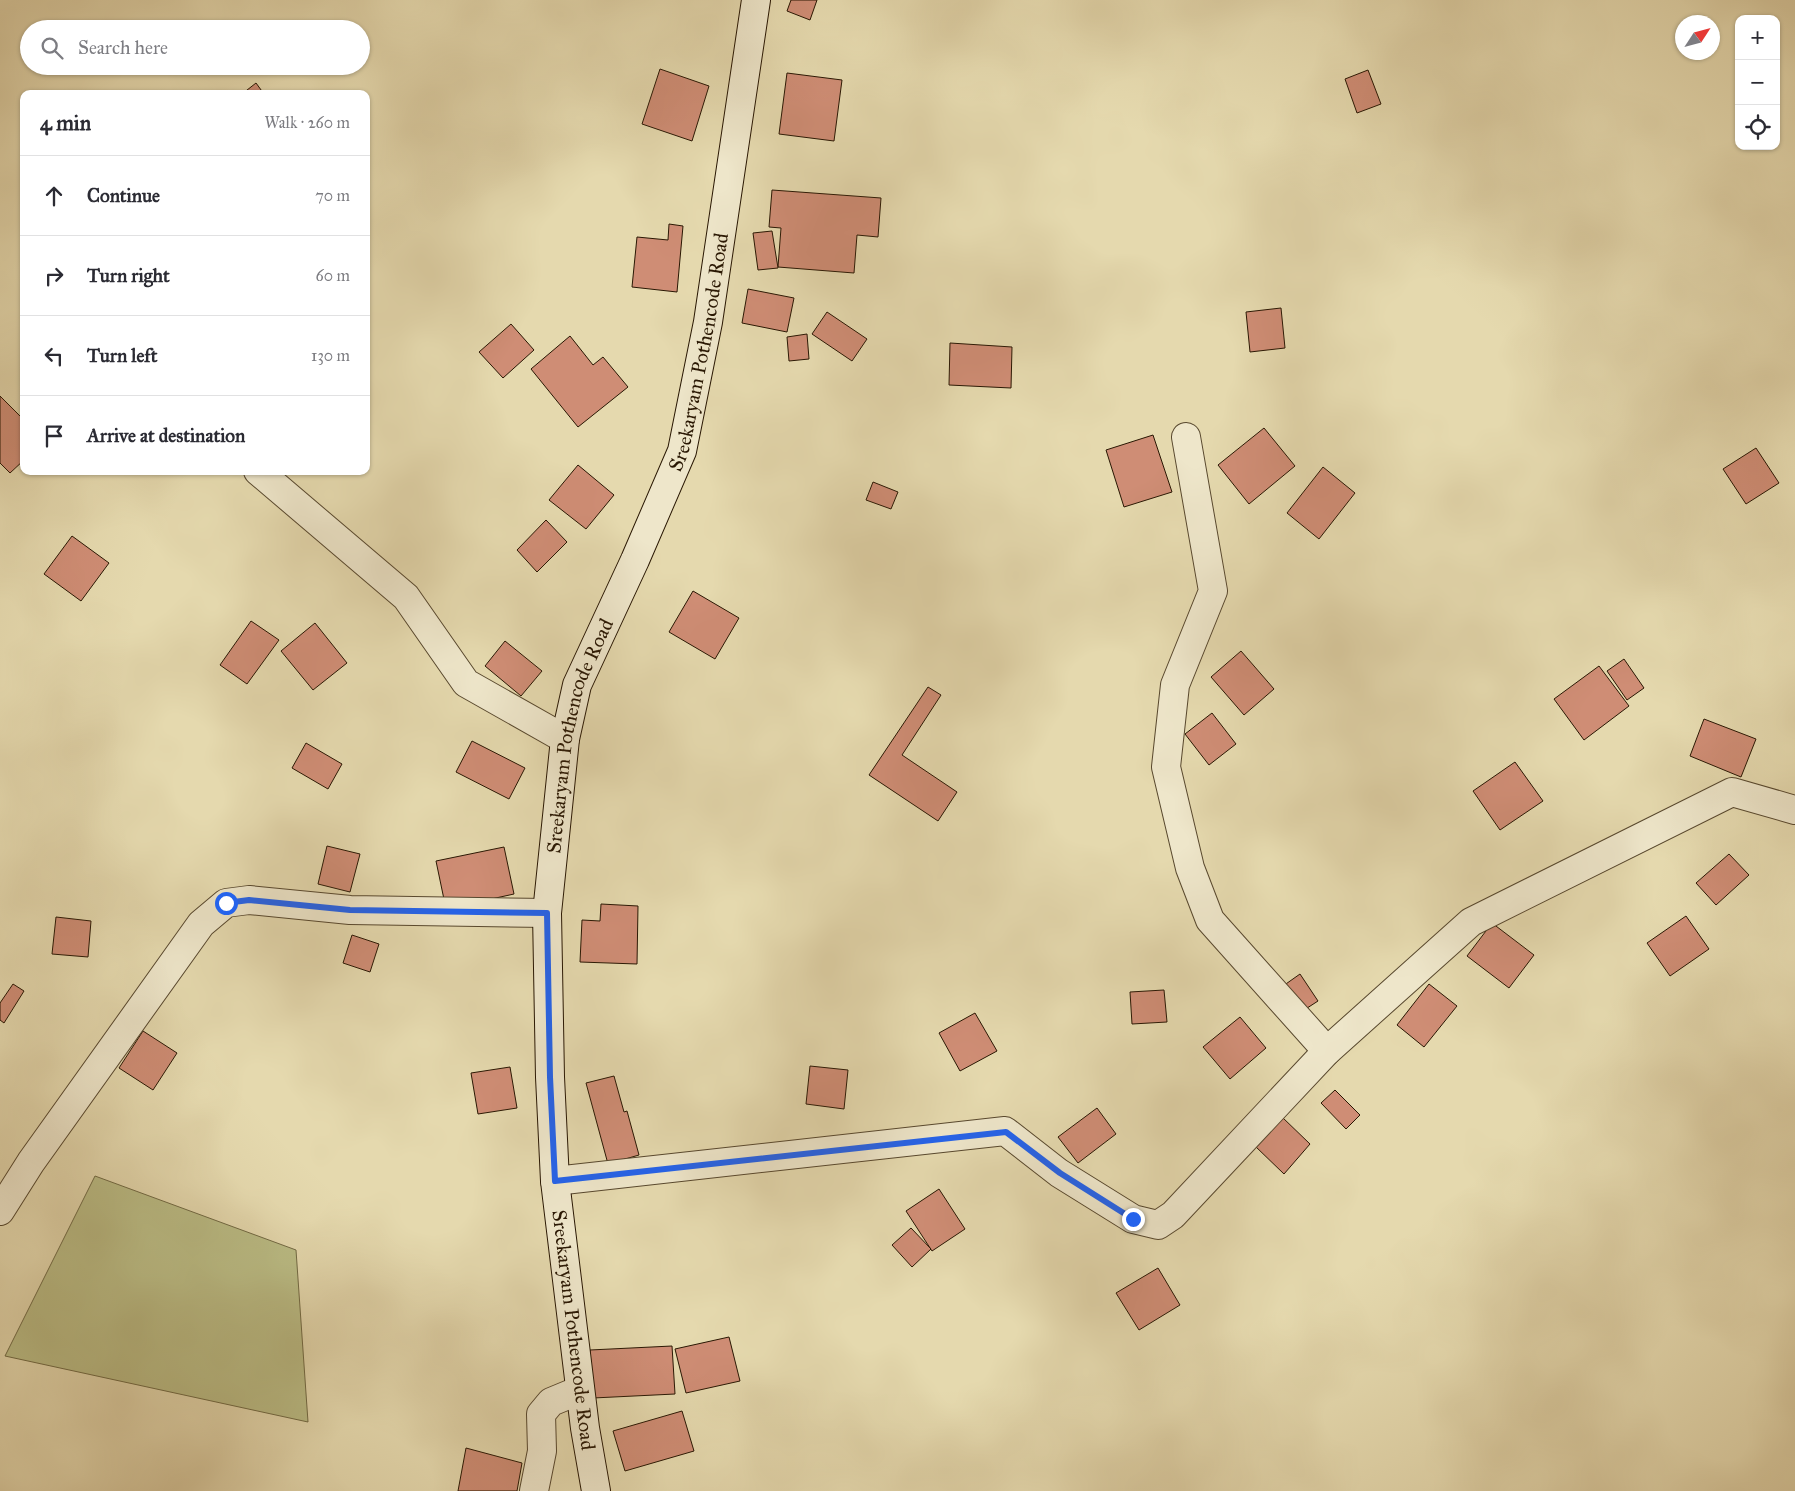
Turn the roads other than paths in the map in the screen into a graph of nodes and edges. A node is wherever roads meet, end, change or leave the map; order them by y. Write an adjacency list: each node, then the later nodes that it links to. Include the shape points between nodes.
1 (756, 0): 4 (street, Sreekaryam Pothencode Road, via 708,322 682,451 577,684)
2 (1186, 437): 7 (street, via 1213,591 1175,685 1166,767 1190,868 1210,920)
3 (263, 475): 4 (street, via 406,597 466,682)
4 (566, 739): 6 (street, Sreekaryam Pothencode Road)
5 (1795, 810): 7 (street, via 1732,792 1471,922)
6 (547, 913): 8 (street, Sreekaryam Pothencode Road); 9 (street, via 350,910 249,900 226,903 202,924 31,1162)
7 (1327, 1051): 8 (street, via 1173,1215 1158,1225 1133,1219 1060,1173 1006,1132)
8 (555, 1181): 10 (street, Sreekaryam Pothencode Road)
9 (0, 1212)
10 (580, 1390): 11 (street, via 551,1402 541,1414 542,1451); 12 (street, Sreekaryam Pothencode Road)
11 (534, 1491)
12 (596, 1491)

